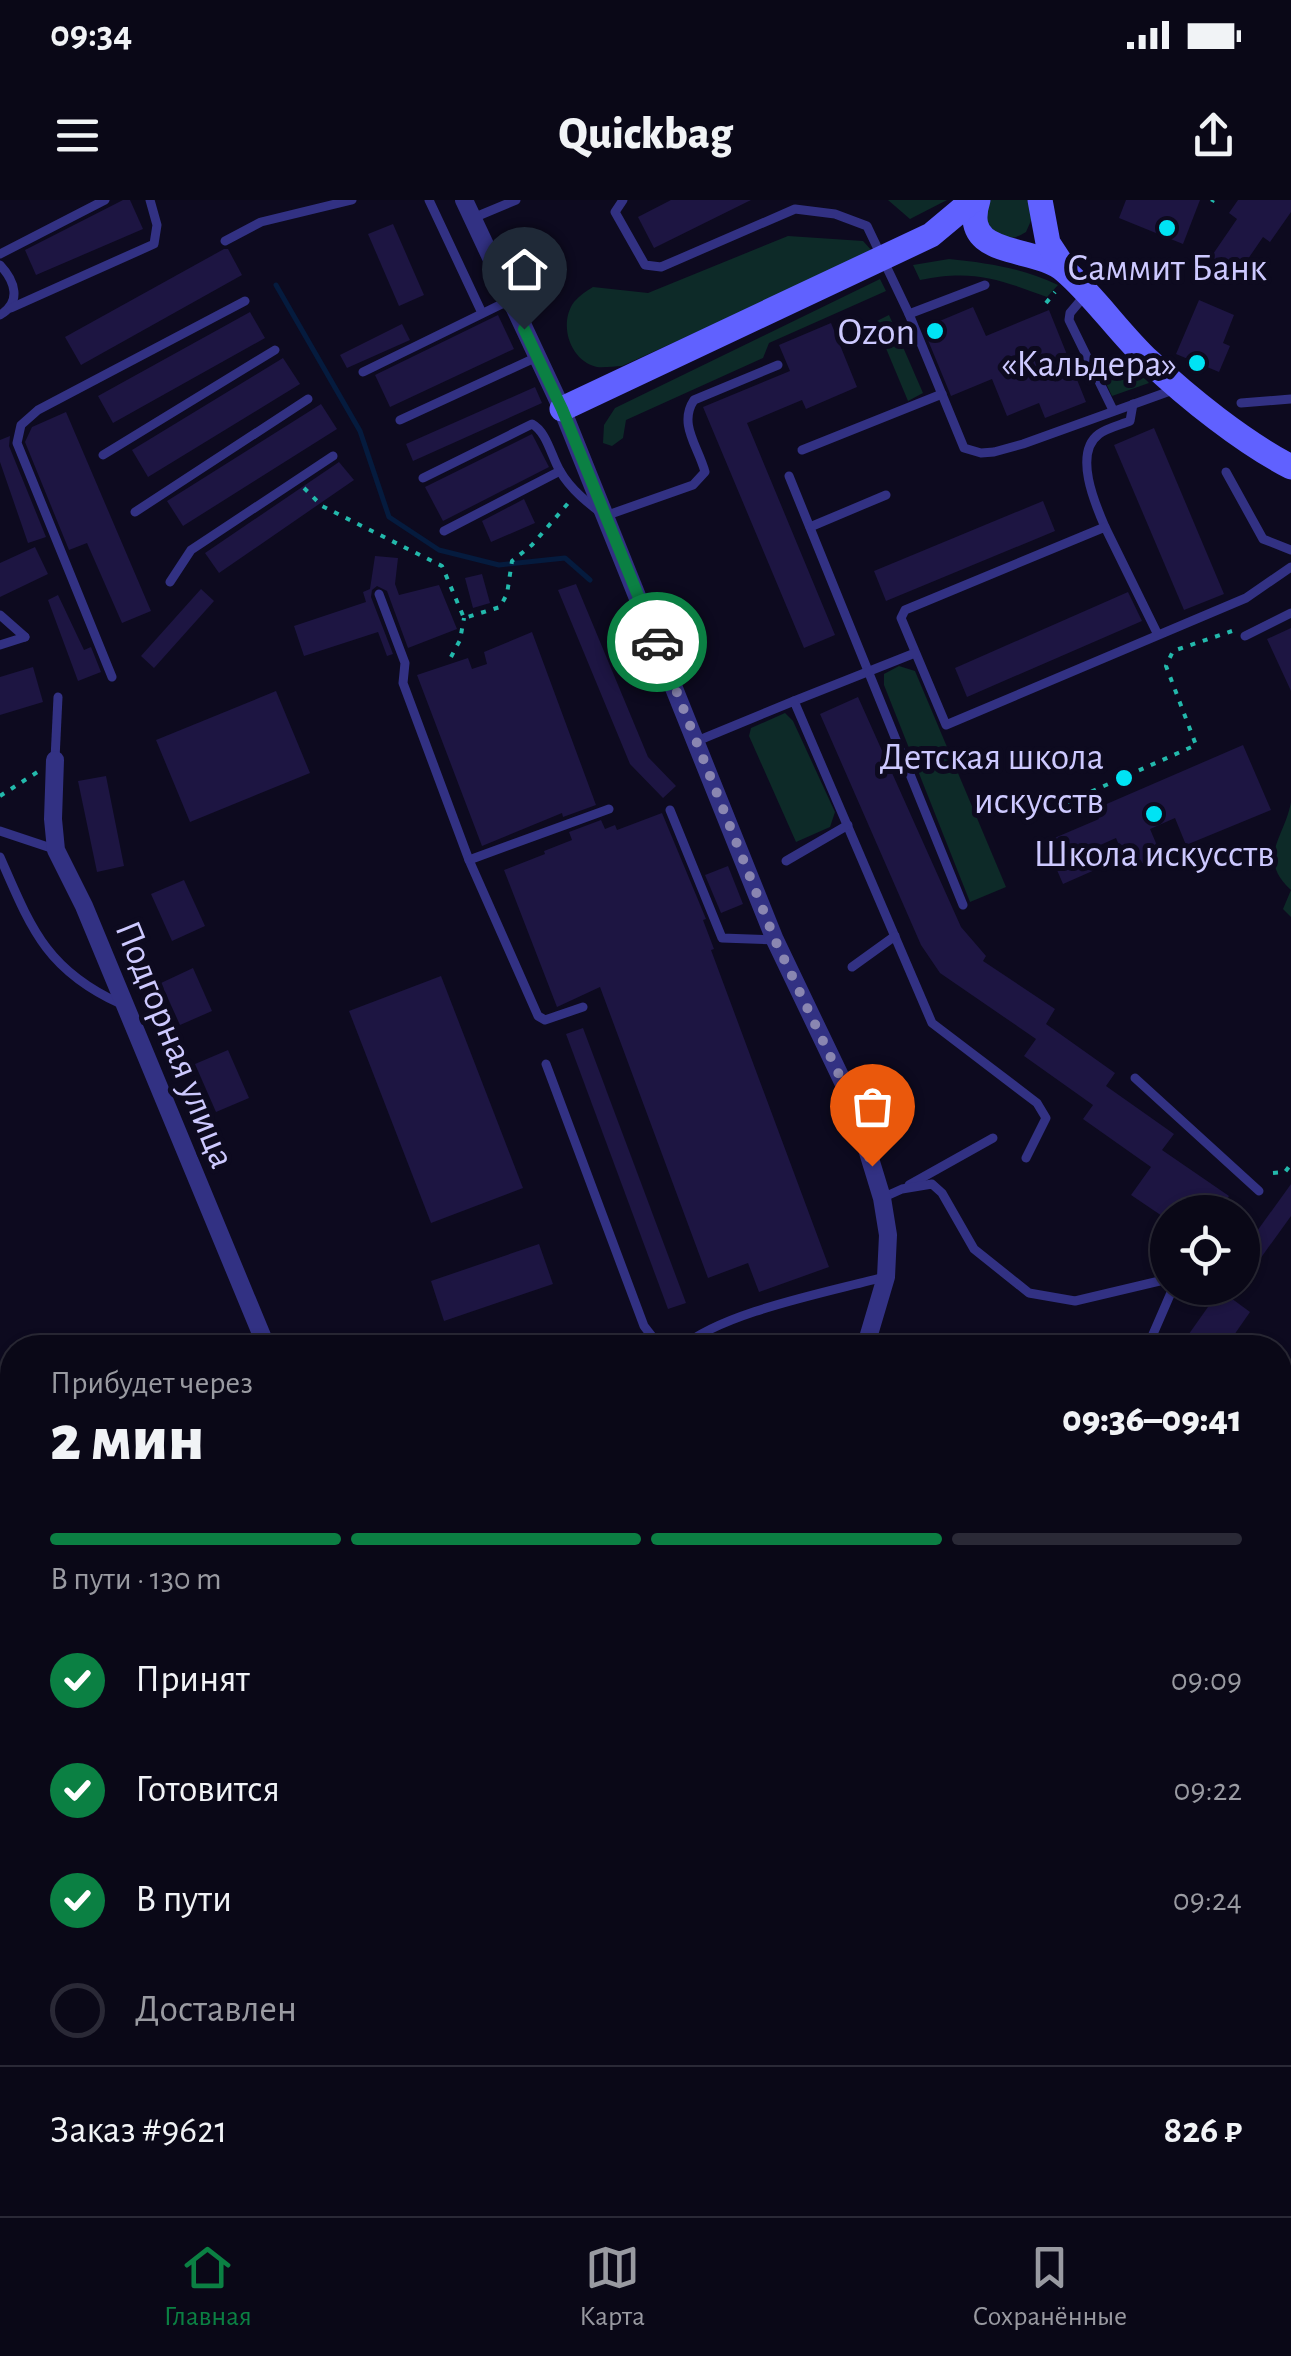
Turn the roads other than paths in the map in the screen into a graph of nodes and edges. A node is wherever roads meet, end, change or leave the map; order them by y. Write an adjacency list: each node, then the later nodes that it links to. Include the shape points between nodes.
1 (104, 200): 14 (lane)
2 (150, 200): 21 (lane, via 154,244)
3 (352, 200): 12 (lane, via 261,222)
4 (429, 200): 22 (lane)
5 (464, 200): 10 (street)
6 (516, 200): 10 (lane)
7 (623, 200): 15 (lane, via 615,212 645,265 661,267 795,209 867,226)
8 (976, 200): 11 (street); 13 (street, via 977,228)
9 (1042, 205): 13 (street, via 1033,240); 17 (street, via 1048,243)
10 (472, 219): 19 (street)
11 (931, 236): 13 (street); 15 (street)
12 (225, 241)
13 (1002, 248): 17 (street, via 1042,256)
14 (0, 254)
15 (882, 258): 23 (lane); 35 (street)
16 (0, 264): 21 (lane, via 14,290)
17 (1078, 284): 29 (street); 36 (lane, via 1070,320)
18 (985, 285): 23 (lane)
19 (510, 300): 22 (lane); 26 (street)
20 (245, 301): 63 (lane, via 38,410 21,426 17,443)
21 (11, 308): 24 (lane)
22 (482, 313): 28 (lane)
23 (908, 314): 30 (lane)
24 (0, 315)
25 (275, 350): 39 (lane)
26 (537, 357): 35 (street); 37 (lane)
27 (778, 366): 48 (lane, via 694,400 686,411 705,472 693,486)
28 (363, 372)
29 (1180, 388): 34 (lane); 41 (street)
30 (942, 394): 36 (lane, via 964,448 980,453); 38 (lane)
31 (308, 399): 47 (lane)
32 (1291, 399): 33 (lane)
33 (1241, 402)
34 (1133, 404): 36 (lane); 50 (lane, via 1130,421 1100,433 1089,446 1088,486)
35 (562, 409): 48 (street)
36 (1113, 410)
37 (400, 420)
38 (802, 450)
39 (103, 455)
40 (333, 456): 54 (lane, via 190,550)
41 (1291, 466)
42 (560, 471): 45 (lane, via 532,424); 48 (lane); 51 (lane)
43 (1226, 472): 52 (lane, via 1263,538)
44 (789, 476): 49 (lane)
45 (423, 478)
46 (886, 496): 49 (lane)
47 (134, 512)
48 (605, 516): 66 (street)
49 (810, 527): 62 (lane)
50 (1105, 527): 59 (lane); 61 (lane, via 905,610 901,618)
51 (444, 532)
52 (1291, 550)
53 (1291, 568): 59 (lane, via 1246,598)
54 (170, 582)
55 (379, 594): 74 (lane, via 406,664 403,682)
56 (1291, 613): 58 (lane)
57 (0, 615): 60 (lane, via 25,637)
58 (1242, 633)
59 (1158, 636): 61 (lane, via 946,725)
60 (0, 645)
61 (915, 653): 62 (lane)
62 (869, 671): 65 (lane); 76 (lane)
63 (112, 677)
64 (58, 697): 67 (lane)
65 (794, 701): 66 (lane); 70 (lane)
66 (698, 741): 78 (street)
67 (55, 760): 72 (street, Подгорная улица)
68 (609, 810): 74 (lane)
69 (670, 810): 78 (lane, via 722,938)
70 (848, 825): 75 (lane); 77 (lane)
71 (0, 831): 72 (lane)
72 (56, 850): 80 (street, Подгорная улица, via 120,975)
73 (0, 857): 80 (lane, via 34,934 51,956)
74 (469, 860): 81 (lane, via 538,1016 545,1020)
75 (786, 861)
76 (963, 905)
77 (895, 936): 79 (lane); 85 (lane, via 932,1023 1037,1103 1046,1118)
78 (775, 940): 88 (street, via 853,1104)
79 (852, 967)
80 (124, 1005): 92 (street, Подгорная улица)
81 (584, 1007)
82 (546, 1064): 93 (lane)
83 (1135, 1078): 87 (lane)
84 (994, 1138): 86 (lane)
85 (1026, 1158)
86 (902, 1188): 88 (lane); 90 (lane, via 932,1184 974,1249 1029,1293 1075,1301)
87 (1259, 1191)
88 (882, 1198): 89 (street)
89 (886, 1277): 94 (lane); 95 (street)
90 (1150, 1283)
91 (1165, 1305): 96 (lane)
92 (262, 1335)
93 (651, 1335)
94 (697, 1335)
95 (870, 1335)
96 (1152, 1335)

